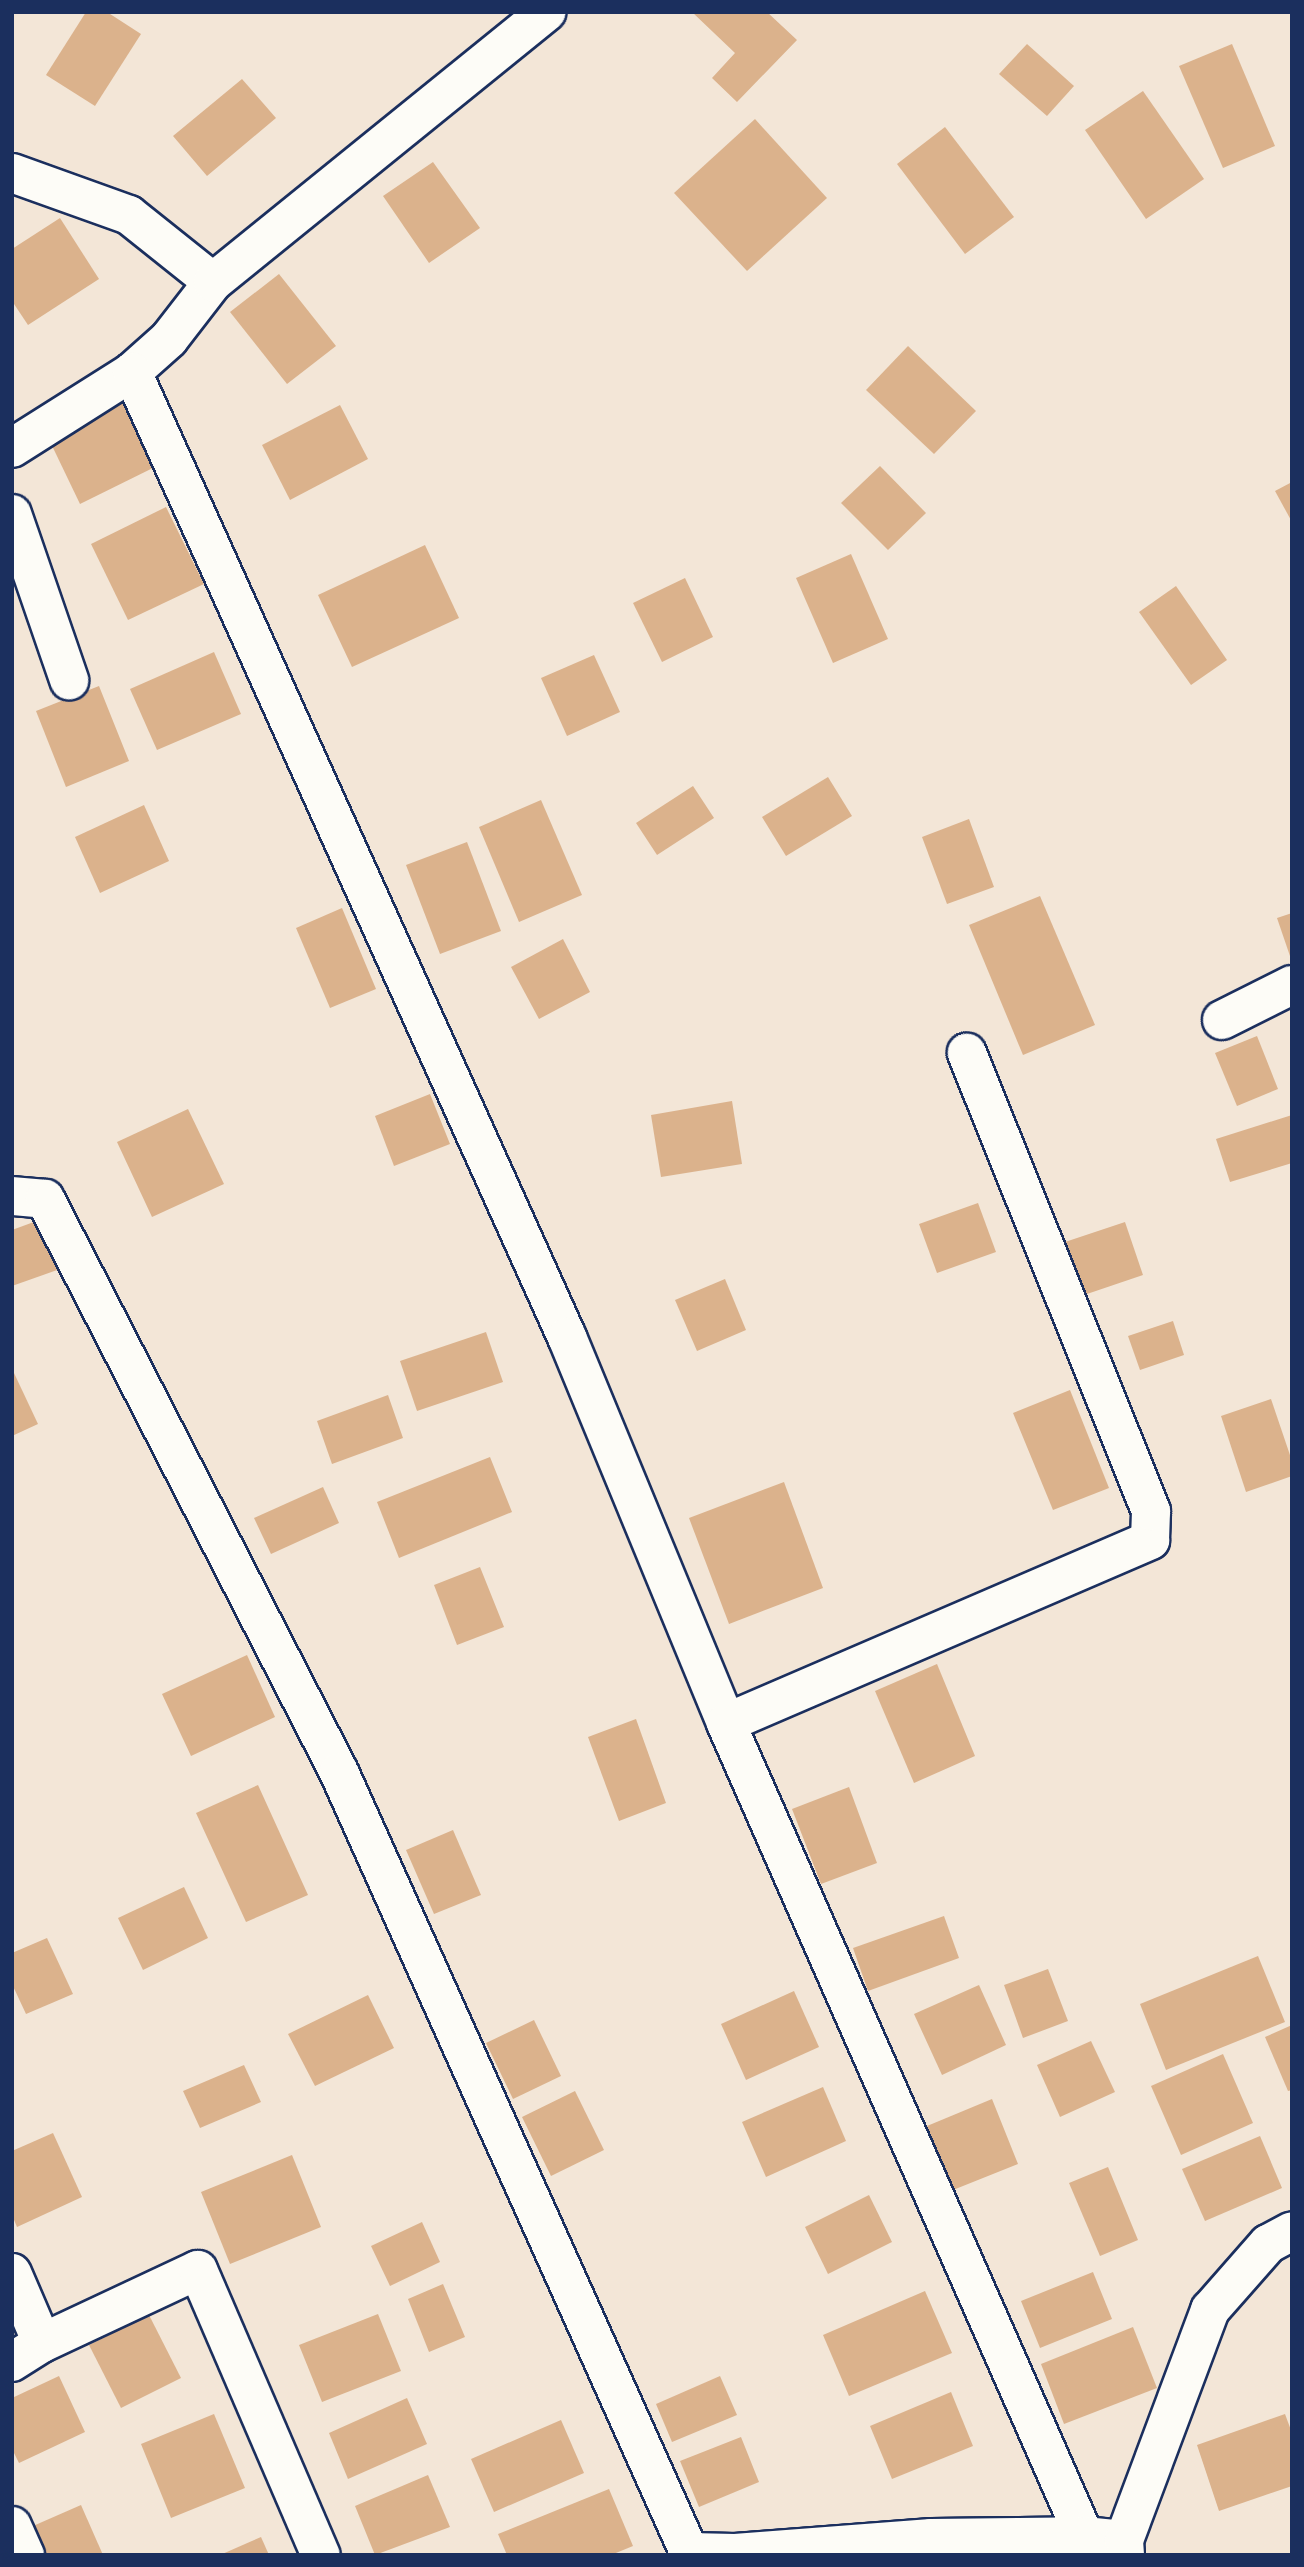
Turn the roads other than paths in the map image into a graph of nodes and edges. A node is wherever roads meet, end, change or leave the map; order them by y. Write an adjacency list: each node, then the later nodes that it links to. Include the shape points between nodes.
1 (547, 12): 3 (street)
2 (12, 173): 3 (street, via 129,215)
3 (213, 282): 4 (street, via 169,339)
4 (132, 372): 5 (street); 12 (street, via 567,1337)
5 (12, 448)
6 (12, 514): 7 (street)
7 (69, 680)
8 (1292, 985): 9 (street)
9 (1222, 1020)
10 (967, 1053): 12 (street, via 1152,1511 1150,1540)
11 (12, 1196): 19 (street, via 45,1199 339,1772)
12 (726, 1723): 17 (street)
13 (1292, 2231): 18 (street, via 1268,2244 1210,2310)
14 (12, 2273): 15 (street)
15 (27, 2353): 21 (street, via 198,2270)
16 (12, 2526): 20 (street)
17 (1084, 2536): 18 (street); 19 (street, via 931,2538)
18 (1124, 2547)
19 (687, 2553)
20 (25, 2555)
21 (321, 2555)

